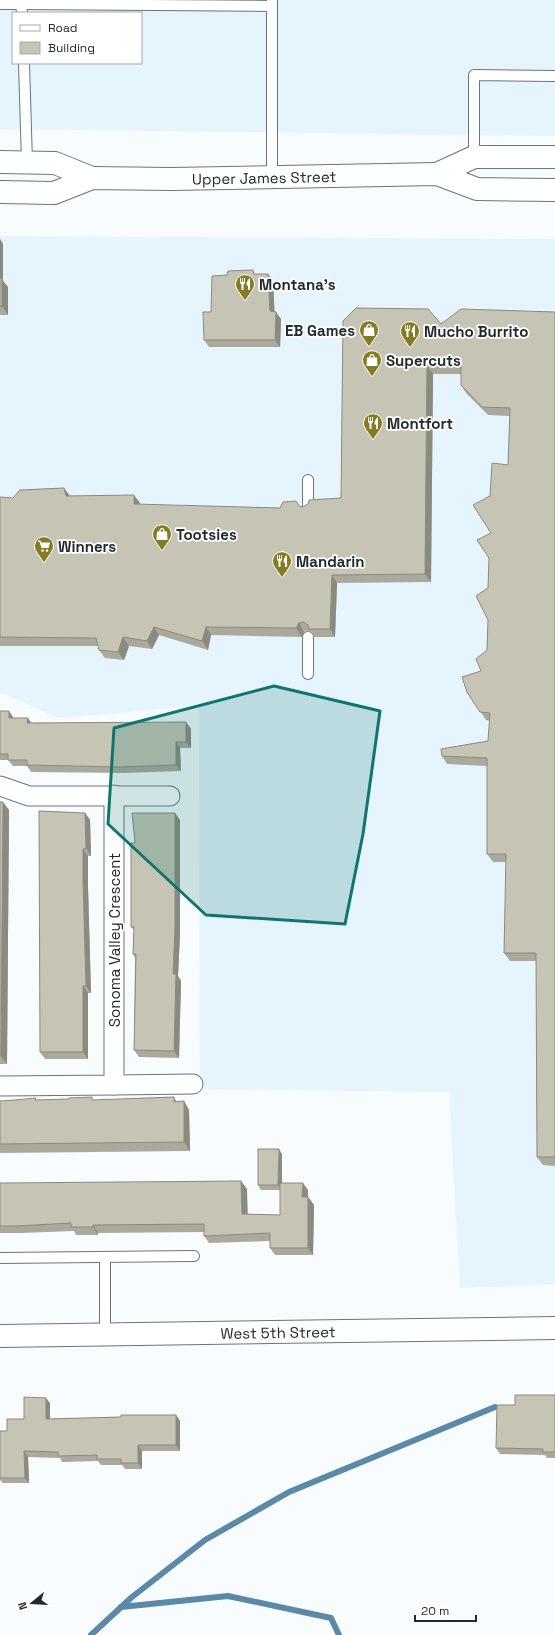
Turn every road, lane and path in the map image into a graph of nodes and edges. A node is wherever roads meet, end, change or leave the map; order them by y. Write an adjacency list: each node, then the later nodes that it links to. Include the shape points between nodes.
1 (272, 3): 3 (lane); 11 (lane)
2 (0, 4): 3 (lane)
3 (22, 8)
4 (24, 64): 9 (lane)
5 (555, 76): 6 (lane, via 474,75)
6 (474, 157): 7 (main road, Upper James Street); 10 (main road, Upper James Street)
7 (555, 157)
8 (0, 162): 9 (main road, Upper James Street)
9 (27, 162): 12 (main road, Upper James Street, via 55,163)
10 (437, 174): 11 (main road, Upper James Street); 13 (main road, Upper James Street, via 477,189)
11 (272, 176): 12 (main road, Upper James Street)
12 (92, 178): 14 (main road, Upper James Street, via 54,192)
13 (555, 190)
14 (0, 192)
15 (308, 480): 16 (lane)
16 (308, 509)
17 (308, 637): 18 (lane)
18 (308, 674)
19 (0, 786): 20 (street, via 29,796)
20 (114, 795): 21 (street); 23 (street, Sonoma Valley Crescent)
21 (170, 796)
22 (193, 1084): 23 (street)
23 (114, 1085): 24 (street)
24 (0, 1086)
25 (105, 1256): 26 (lane); 27 (lane); 29 (lane)
26 (194, 1256)
27 (0, 1258)
28 (555, 1328): 29 (main road, West 5th Street)
29 (105, 1335): 30 (main road, West 5th Street)
30 (0, 1336)

